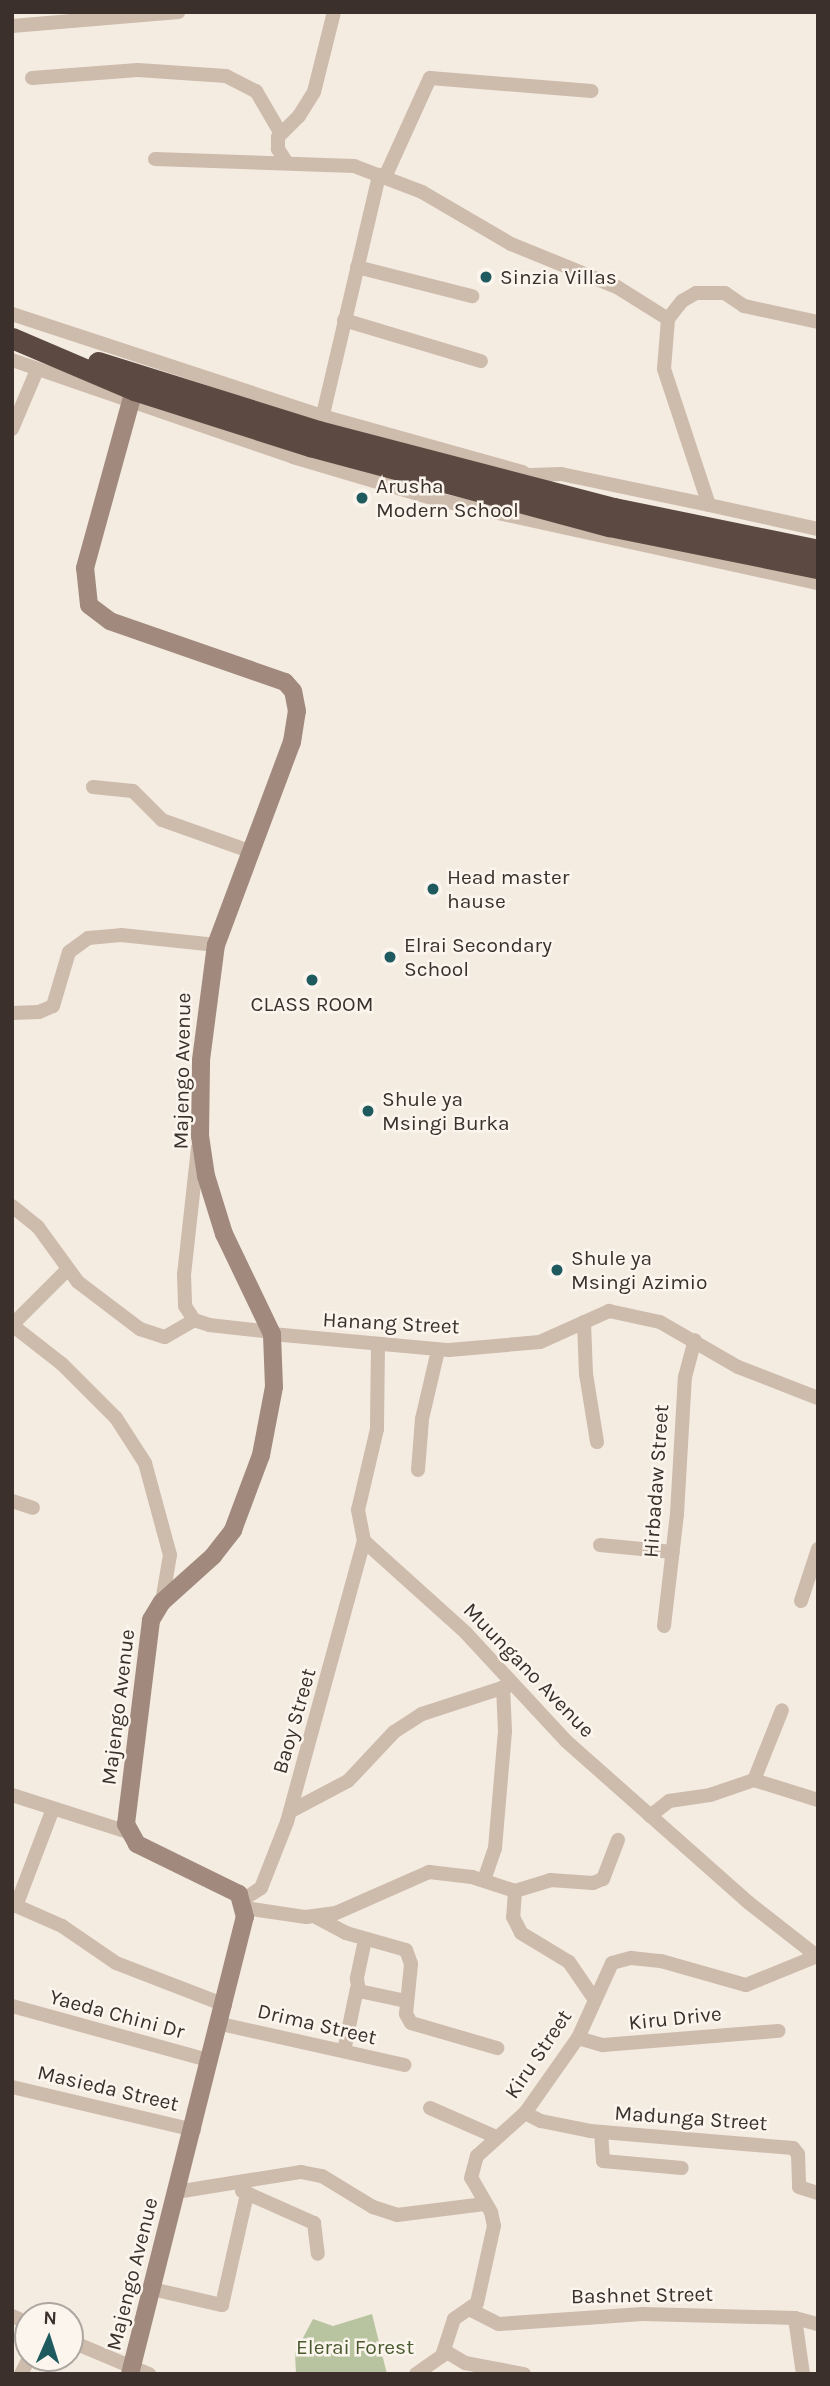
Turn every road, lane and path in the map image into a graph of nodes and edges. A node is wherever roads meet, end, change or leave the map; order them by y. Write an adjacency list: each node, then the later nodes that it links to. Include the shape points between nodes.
1 (178, 12): 3 (street)
2 (334, 12): 6 (street, via 314,92 299,116)
3 (12, 26)
4 (32, 78): 6 (street, via 138,70 226,76 256,91)
5 (591, 92): 9 (street, via 430,78)
6 (280, 132): 8 (street, via 278,149)
7 (155, 159): 8 (street)
8 (287, 163): 9 (street, via 332,163)
9 (382, 176): 10 (street); 13 (street, via 470,217 543,261 633,296)
10 (357, 267): 11 (street); 14 (street)
11 (472, 296)
12 (12, 314): 22 (street)
13 (668, 319): 15 (street, via 682,301 709,290 725,293 744,306); 26 (street, via 664,344 667,389)
14 (344, 320): 18 (street); 22 (street)
15 (818, 322)
16 (12, 338): 20 (highway)
17 (12, 360): 19 (street)
18 (481, 361)
19 (37, 370): 21 (street); 23 (street)
20 (108, 371): 21 (highway); 22 (highway)
21 (131, 399): 29 (highway, via 609,526); 30 (street, via 435,499); 32 (street, Majengo Avenue, via 85,568 85,594 92,610 102,618 290,686 297,711 294,735)
22 (321, 424): 24 (street); 25 (highway)
23 (12, 429)
24 (530, 475): 25 (street); 26 (street, via 561,474)
25 (553, 492): 28 (highway)
26 (709, 505): 27 (street)
27 (818, 529)
28 (818, 550)
29 (818, 568)
30 (818, 583)
31 (93, 787): 32 (street, via 133,791 162,820)
32 (252, 852): 33 (street, Majengo Avenue)
33 (216, 945): 34 (street, via 121,935 77,942 65,961 53,1006 39,1012); 35 (street, Majengo Avenue, via 201,1060)
34 (12, 1013)
35 (200, 1136): 38 (street, via 184,1274 184,1303); 41 (street, Majengo Avenue, via 218,1220)
36 (12, 1206): 37 (street, via 38,1227)
37 (66, 1271): 38 (street, via 148,1334 175,1334); 40 (street)
38 (194, 1320): 41 (street, Hanang Street)
39 (584, 1322): 42 (street, Hanang Street, via 608,1311 635,1315); 44 (street, Hanang Street, via 528,1344); 46 (street, via 586,1374)
40 (12, 1325): 55 (street, via 62,1364 116,1418 145,1463 170,1555)
41 (272, 1333): 43 (street, Hanang Street); 55 (street, Majengo Avenue, via 274,1387 261,1455 243,1511 222,1548)
42 (695, 1340): 45 (street, Hanang Street, via 738,1367); 53 (street, Hirbadaw Street, via 685,1377)
43 (378, 1344): 44 (street, Hanang Street); 50 (street, via 377,1429 358,1510)
44 (438, 1350): 47 (street, via 422,1419)
45 (818, 1398)
46 (597, 1442)
47 (418, 1470)
48 (12, 1502): 49 (street)
49 (33, 1508)
50 (364, 1541): 57 (street, Muungano Avenue, via 466,1633); 63 (street, Baoy Street)
51 (600, 1545): 53 (street)
52 (818, 1549): 54 (street)
53 (673, 1552): 56 (street, Hirbadaw Street)
54 (801, 1601)
55 (162, 1602): 65 (street, Majengo Avenue, via 147,1636)
56 (664, 1626)
57 (507, 1686): 63 (street, via 422,1714 394,1732 348,1781); 64 (street, Muungano Avenue); 67 (street, via 495,1848)
58 (782, 1710): 59 (street)
59 (754, 1780): 61 (street); 64 (street, via 710,1795 669,1801)
60 (12, 1796): 62 (street)
61 (818, 1800)
62 (52, 1811): 65 (street); 70 (street)
63 (290, 1811): 69 (street, Baoy Street, via 261,1888)
64 (650, 1816): 73 (street, Muungano Avenue)
65 (128, 1832): 69 (street, via 137,1844 222,1884)
66 (618, 1840): 68 (street, via 598,1882 550,1880)
67 (484, 1880): 68 (street); 71 (street, via 425,1872 354,1907)
68 (515, 1891): 75 (street, via 512,1910 518,1928 531,1943 569,1962)
69 (245, 1904): 71 (street); 77 (street, Majengo Avenue)
70 (14, 1905): 77 (street, via 62,1926 116,1963)
71 (316, 1917): 72 (street)
72 (365, 1940): 74 (street); 76 (street, via 408,1952 411,1973)
73 (817, 1956): 75 (street, Kiru Street, via 746,1985 661,1961 622,1959 607,1970)
74 (358, 1988): 76 (street, via 365,1994); 83 (street)
75 (595, 2000): 81 (street, Kiru Street)
76 (406, 2001): 82 (street, via 411,2023)
77 (225, 2005): 79 (street, Majengo Avenue)
78 (12, 2006): 84 (street, Yaeda Chini Dr)
79 (221, 2024): 83 (street, Drima Street); 84 (street, Majengo Avenue)
80 (778, 2031): 81 (street, Kiru Drive, via 603,2045)
81 (578, 2038): 88 (street, Kiru Street)
82 (497, 2048)
83 (344, 2051): 85 (street, Drima Street)
84 (211, 2061): 89 (street, Majengo Avenue)
85 (404, 2065)
86 (12, 2087): 89 (street, Masieda Street)
87 (430, 2108): 91 (street)
88 (526, 2113): 90 (street, Madunga Street, via 555,2125); 91 (street, Kiru Street)
89 (194, 2130): 94 (street, Majengo Avenue)
90 (601, 2132): 92 (street, via 603,2161); 95 (street, Madunga Street, via 793,2148 798,2154 799,2187)
91 (496, 2137): 97 (street, Kiru Street, via 472,2168 471,2178)
92 (682, 2168)
93 (228, 2184): 94 (street); 96 (street); 97 (street, via 272,2174 308,2173 373,2207 407,2216)
94 (176, 2192): 99 (street, Majengo Avenue)
95 (818, 2193)
96 (247, 2194): 98 (street, via 314,2223); 99 (street, via 222,2305)
97 (484, 2204): 100 (street, Kiru Street, via 494,2226 477,2303)
98 (318, 2254)
99 (152, 2289): 105 (street, Majengo Avenue)
100 (471, 2310): 101 (street, Bashnet Street, via 499,2324 643,2314); 104 (street, Kiru Street, via 454,2319)
101 (795, 2318): 102 (street, Bashnet Street); 109 (street)
102 (818, 2324)
103 (84, 2347): 105 (street)
104 (445, 2351): 107 (street); 108 (street, via 465,2363)
105 (131, 2370): 106 (street)
106 (149, 2374)
107 (416, 2374)
108 (524, 2374)
109 (803, 2374)

